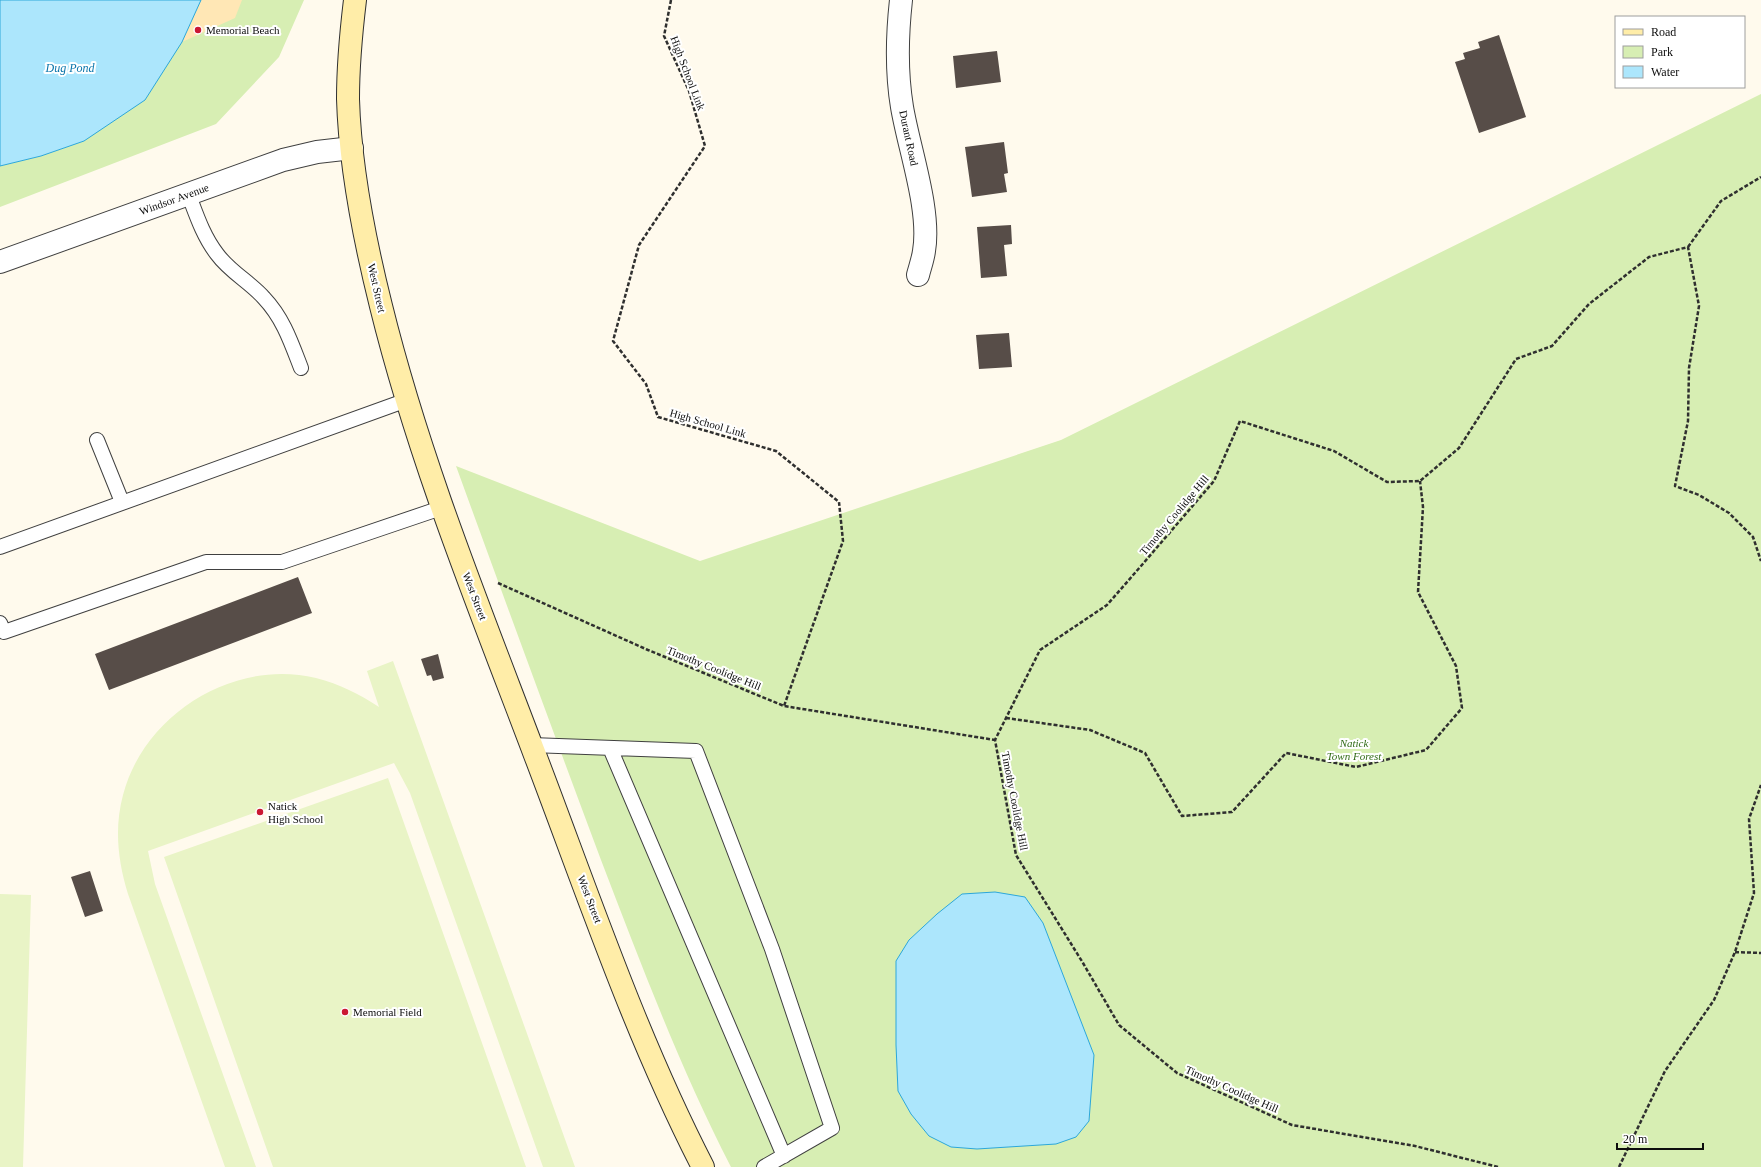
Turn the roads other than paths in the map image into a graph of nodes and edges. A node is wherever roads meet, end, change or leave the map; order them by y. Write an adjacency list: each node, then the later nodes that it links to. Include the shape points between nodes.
1 (355, 0): 3 (street, West Street, via 348,99)
2 (901, 0): 6 (street, Durant Road, via 897,62 902,107 925,225 924,251)
3 (352, 148): 4 (street, Windsor Avenue, via 317,152 283,160); 8 (street, West Street, via 372,265)
4 (188, 193): 5 (street, Windsor Avenue); 7 (lane, via 204,234 217,254 230,269 263,297 286,328)
5 (0, 262)
6 (918, 275)
7 (301, 368)
8 (407, 400): 10 (lane); 11 (street, West Street)
9 (97, 440): 10 (lane)
10 (122, 502): 12 (lane)
11 (442, 508): 13 (lane, via 282,562 206,562 4,632); 14 (street, West Street)
12 (0, 547)
13 (0, 622)
14 (531, 745): 15 (lane); 17 (street, West Street, via 646,1045)
15 (610, 748): 16 (lane); 16 (lane, via 696,751 772,949 832,1128)
16 (784, 1156): 18 (lane)
17 (703, 1167)
18 (764, 1167)

